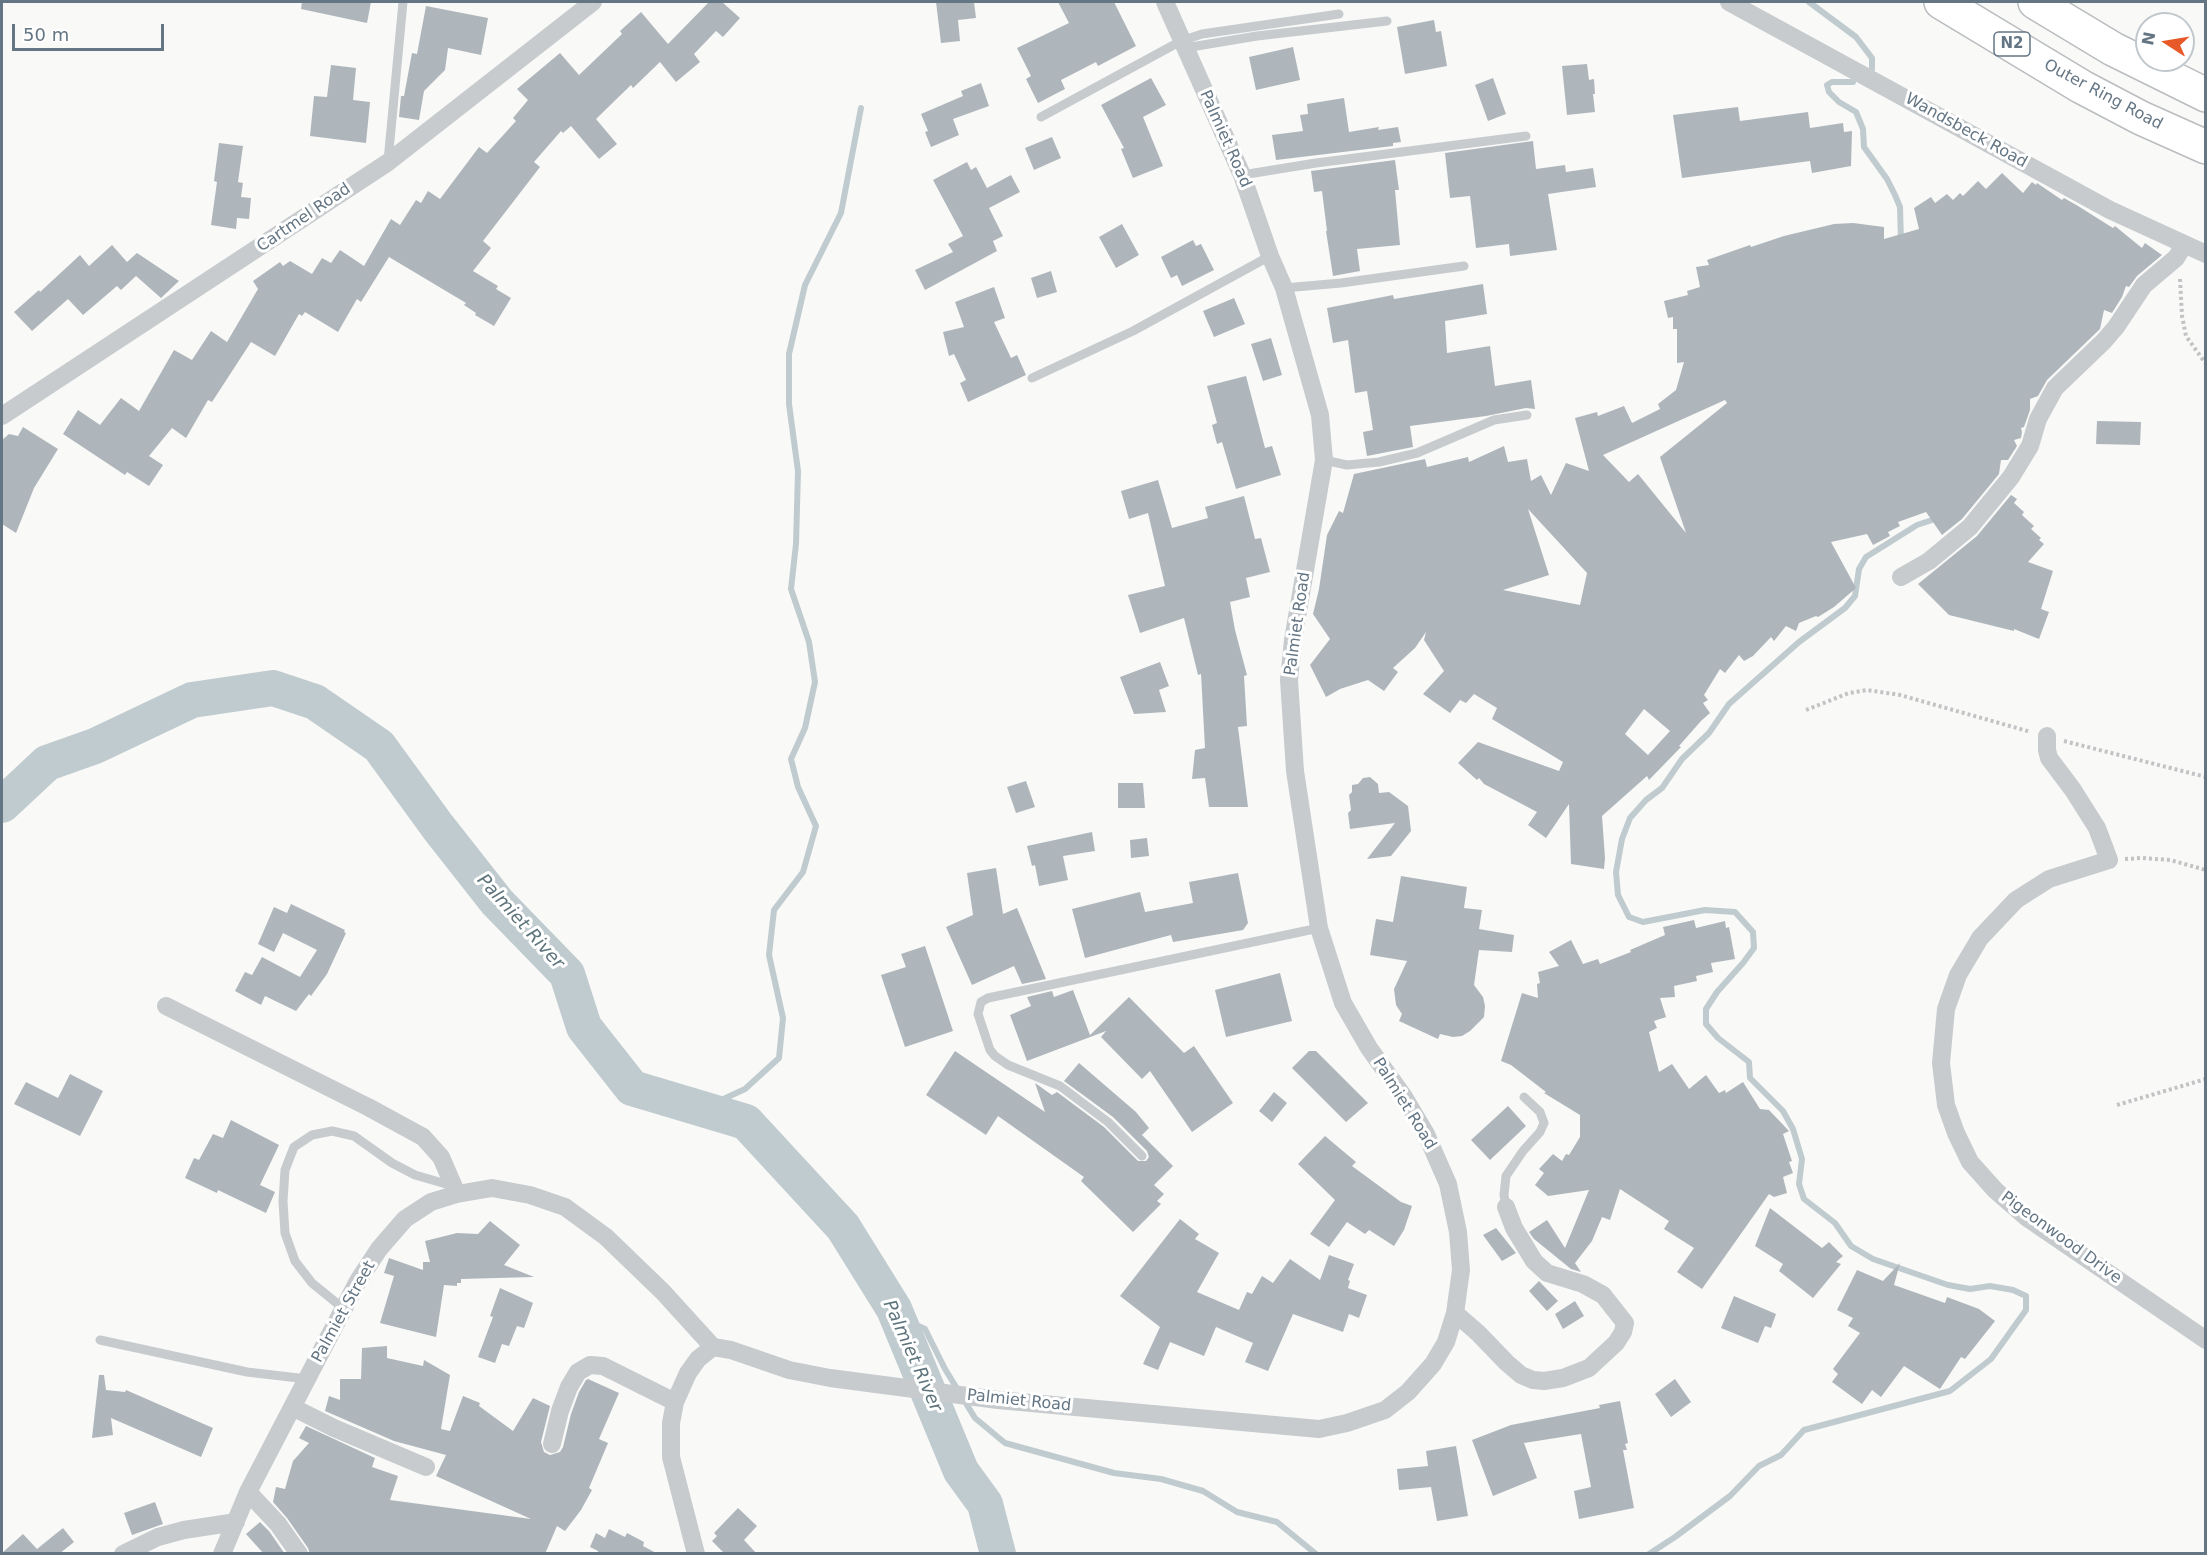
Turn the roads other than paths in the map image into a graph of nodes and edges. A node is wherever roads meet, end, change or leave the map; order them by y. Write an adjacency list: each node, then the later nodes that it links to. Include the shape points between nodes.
1 (403, 2): 14 (lane)
2 (593, 2): 14 (street, Cartmel Road)
3 (1165, 2): 9 (street, Palmiet Road)
4 (1729, 2): 16 (street, Wandsbeck Road)
5 (1941, 2): 13 (highway, Outer Ring Road / N2, via 2082,87)
6 (2035, 2): 10 (highway, via 2113,49)
7 (1339, 14): 9 (lane, via 1202,34)
8 (1387, 21): 9 (lane)
9 (1183, 44): 11 (lane); 15 (street, Palmiet Road)
10 (2205, 95)
11 (1041, 117)
12 (1526, 136): 15 (lane)
13 (2205, 147)
14 (387, 163): 23 (street, Cartmel Road)
15 (1242, 175): 18 (street, Palmiet Road)
16 (2180, 251): 17 (street, Wandsbeck Road); 25 (street, via 2144,285 2116,327 2055,388 2021,461 1970,527 1929,561)
17 (2205, 254)
18 (1270, 256): 20 (street, Palmiet Road); 21 (lane, via 1133,331)
19 (1464, 266): 20 (lane)
20 (1284, 288): 24 (street, Palmiet Road, via 1320,415)
21 (1032, 378)
22 (1527, 414): 24 (lane, via 1494,420 1417,453 1379,462 1347,465)
23 (2, 416)
24 (1324, 460): 27 (street, Palmiet Road, via 1289,680 1295,771)
25 (1900, 577)
26 (2047, 736): 36 (street, Pigeonwood Drive, via 2049,758 2097,828 2109,860 2049,879 2016,900 1980,938 1946,1009 1941,1063 1946,1105 1970,1162 1995,1190 2035,1223)
27 (1320, 928): 30 (lane, via 981,1002 978,1014 995,1056 1060,1086 1108,1122); 34 (street, Palmiet Road, via 1343,1003 1426,1134 1448,1184 1461,1270)
28 (166, 1005): 31 (street, via 423,1137 441,1158)
29 (1524, 1096): 32 (lane, via 1540,1112 1544,1123 1506,1176)
30 (1142, 1156)
31 (455, 1190): 33 (street, Palmiet Street, via 405,1219 379,1249); 33 (lane, via 392,1163 354,1136 332,1131 312,1135 294,1147 285,1170 285,1233 295,1261 312,1283); 37 (street, Palmiet Street, via 492,1188 530,1195 565,1208 606,1237)
32 (1506, 1207): 34 (street, via 1534,1261 1547,1273 1603,1295 1625,1323 1623,1332 1589,1368 1563,1378 1533,1380 1507,1363)
33 (344, 1309): 38 (street, Palmiet Street)
34 (1455, 1313): 37 (street, Palmiet Road, via 1446,1342 1433,1364 1408,1392 1385,1410 1319,1429 998,1400 830,1378)
35 (100, 1340): 38 (lane, via 247,1372)
36 (2205, 1340)
37 (713, 1347): 39 (street, via 698,1359)
38 (307, 1379): 40 (street, Palmiet Street)
39 (675, 1402): 41 (street, via 603,1366 590,1365 578,1372 569,1387); 48 (street, via 671,1457)
40 (294, 1408): 42 (street); 43 (street, Palmiet Street)
41 (552, 1444)
42 (426, 1467)
43 (248, 1492): 44 (street, Palmiet Street); 47 (street)
44 (236, 1522): 45 (street, via 158,1537); 46 (street, Palmiet Street)
45 (123, 1554)
46 (222, 1554)
47 (299, 1554)
48 (696, 1554)

